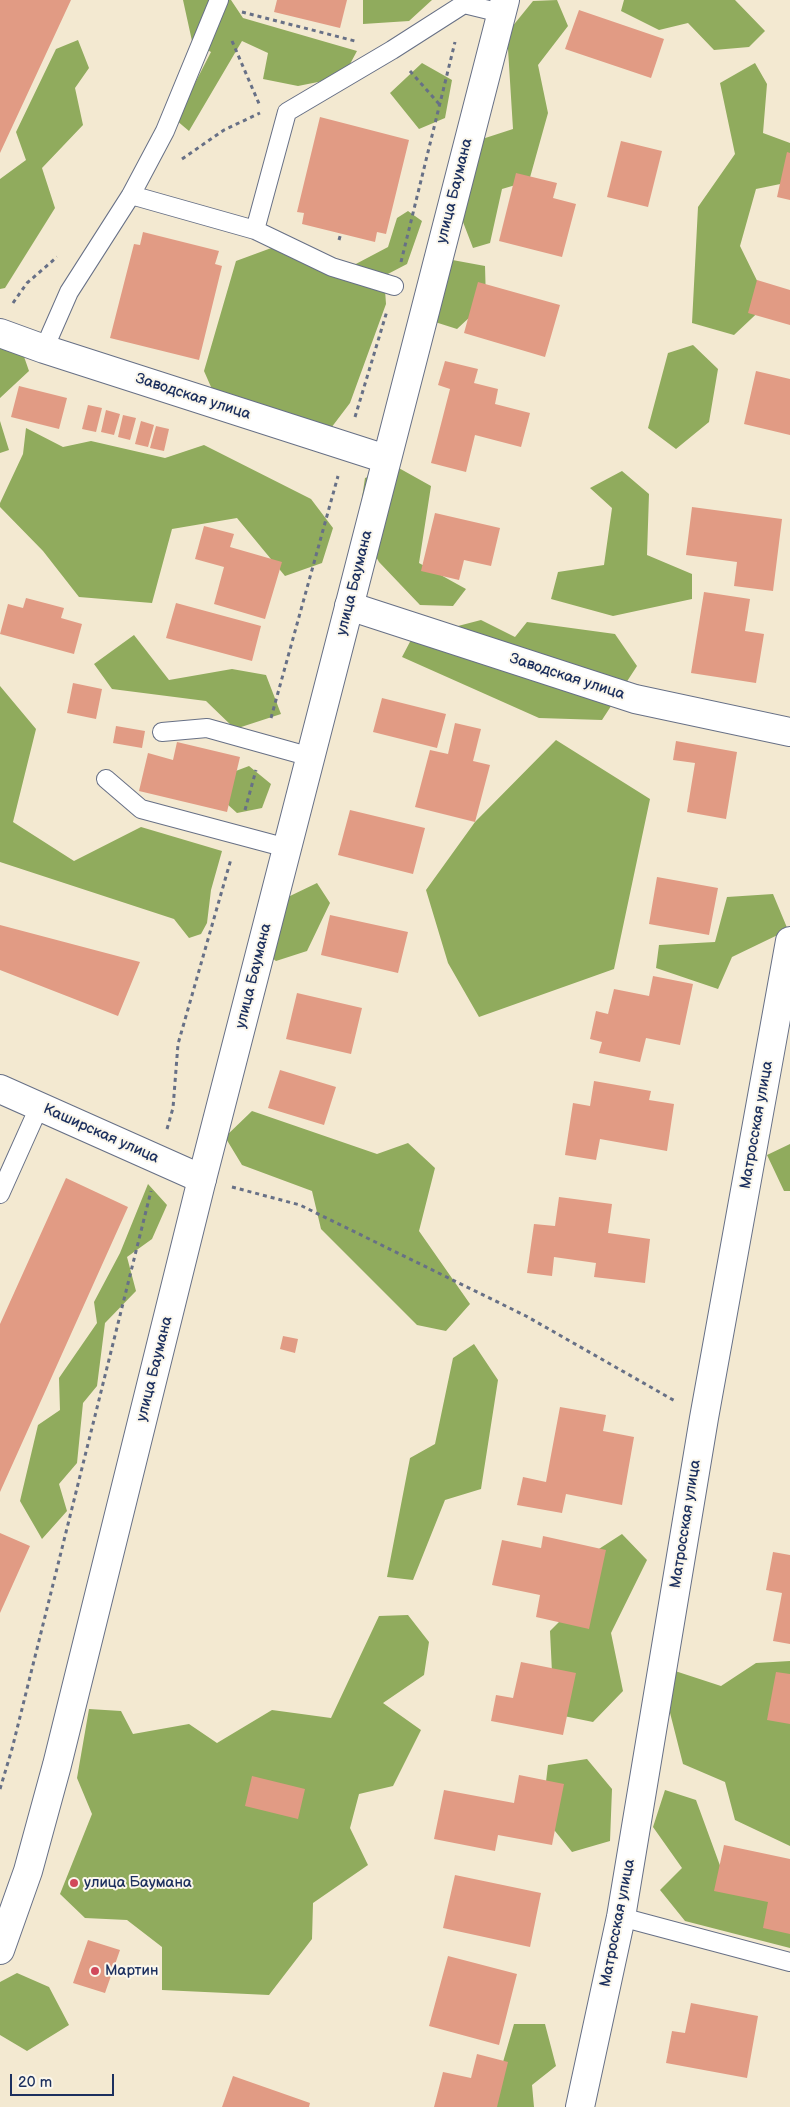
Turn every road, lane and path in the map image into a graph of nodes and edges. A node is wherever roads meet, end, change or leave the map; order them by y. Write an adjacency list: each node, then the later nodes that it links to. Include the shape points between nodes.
1 (218, 3): 4 (path); 6 (path); 7 (lane, via 165,131)
2 (464, 4): 3 (lane); 4 (lane); 5 (path)
3 (503, 7): 13 (street, улица Баумана)
4 (392, 50): 5 (path); 8 (lane, via 288,112)
5 (440, 105): 9 (path)
6 (262, 111)
7 (131, 194): 8 (lane); 11 (lane, via 68,292)
8 (255, 230): 9 (lane, via 332,267)
9 (394, 286): 12 (path)
10 (0, 333): 11 (street, Заводская улица)
11 (44, 349): 12 (street, Заводская улица)
12 (346, 446): 13 (street, Заводская улица); 17 (path)
13 (386, 459): 14 (street, улица Баумана)
14 (349, 606): 16 (street, Заводская улица, via 635,700); 18 (street, улица Баумана)
15 (162, 732): 17 (lane, via 206,728)
16 (790, 732)
17 (264, 744): 18 (lane); 20 (path)
18 (311, 757): 21 (street, улица Баумана)
19 (106, 779): 20 (lane, via 141,809)
20 (238, 834): 21 (lane); 25 (path, via 178,1044 173,1108)
21 (287, 848): 26 (street, улица Баумана)
22 (790, 941): 28 (street, Матросская улица)
23 (0, 1089): 24 (street, Каширская улица)
24 (39, 1106): 25 (street, Каширская улица); 27 (lane)
25 (159, 1160): 26 (street, Каширская улица); 29 (path)
26 (202, 1179): 28 (path, via 300,1205 526,1316); 31 (street, улица Баумана, via 54,1774 28,1871)
27 (0, 1194)
28 (704, 1418): 30 (street, Матросская улица)
29 (0, 1789)
30 (621, 1917): 32 (lane); 33 (street, Матросская улица)
31 (0, 1950)
32 (790, 1962)
33 (580, 2107)

